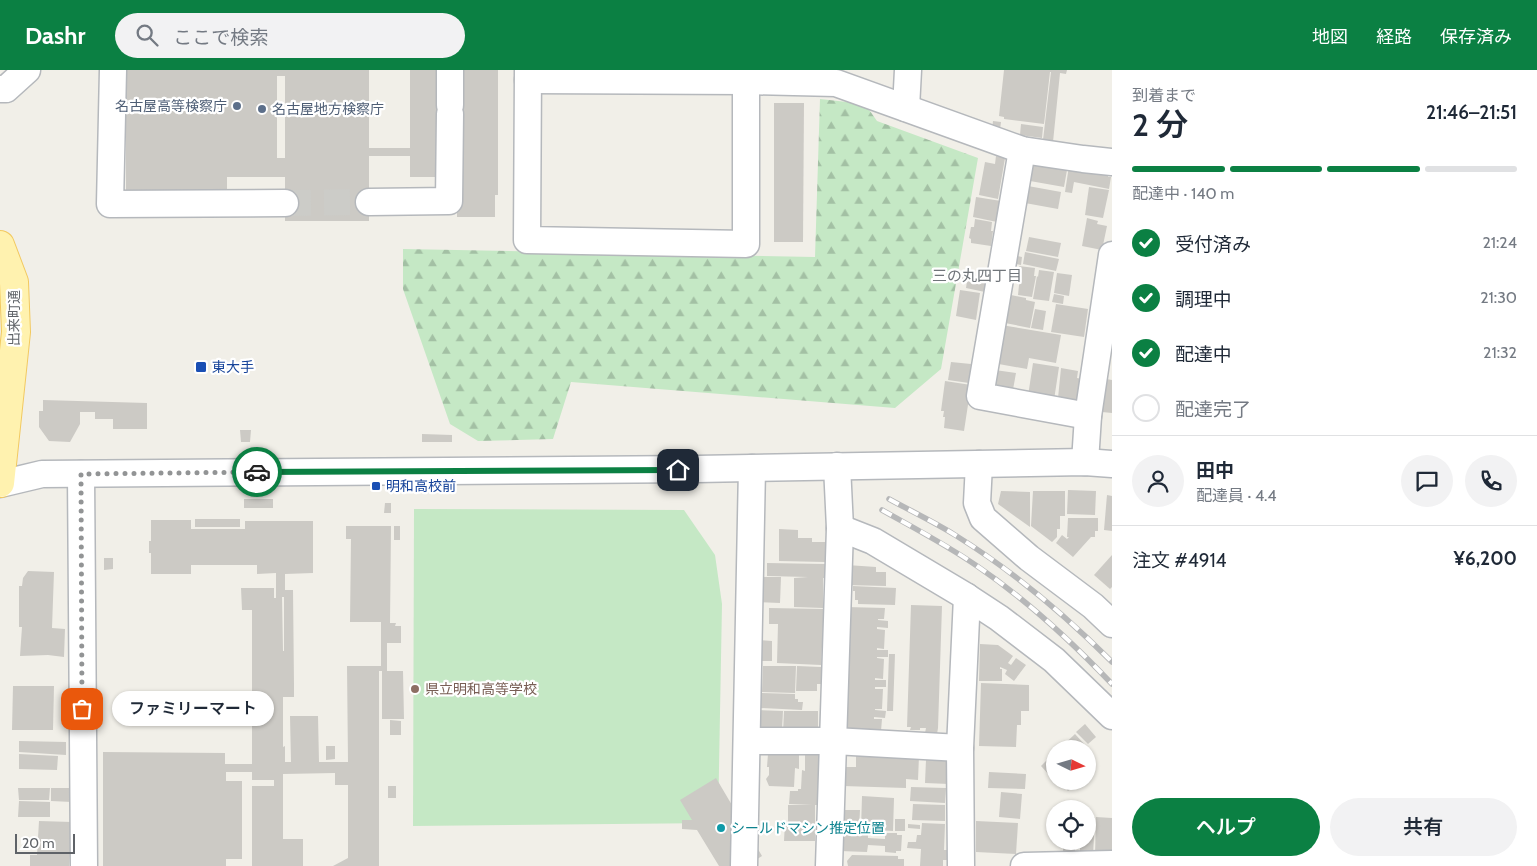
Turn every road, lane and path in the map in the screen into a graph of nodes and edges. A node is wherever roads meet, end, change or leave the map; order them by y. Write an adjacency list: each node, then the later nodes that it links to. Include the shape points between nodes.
1 (27, 70): 8 (street, via 6,89)
2 (113, 70): 13 (street, via 110,204)
3 (450, 70): 12 (street, via 449,201)
4 (908, 70): 9 (street)
5 (528, 75): 7 (street); 7 (street, via 526,240 746,244)
6 (801, 76): 7 (street); 9 (street, via 836,84)
7 (746, 81)
8 (0, 89)
9 (906, 108): 10 (street)
10 (1022, 150): 11 (street); 16 (street, via 980,396)
11 (1112, 162)
12 (368, 202)
13 (285, 203)
14 (0, 245): 23 (main road, 出来町通, via 14,282 16,332)
15 (1112, 255): 16 (street)
16 (1088, 416): 17 (street)
17 (1085, 462): 18 (street); 19 (street)
18 (979, 464): 20 (street); 26 (street, via 977,503 983,518)
19 (1112, 464)
20 (837, 466): 21 (street); 24 (street)
21 (752, 468): 22 (street); 28 (street)
22 (81, 474): 23 (street, via 42,474); 32 (street)
23 (0, 483)
24 (840, 528): 25 (street, via 873,541); 29 (street)
25 (967, 596): 27 (street, via 1054,660); 30 (street)
26 (1112, 624)
27 (1112, 716)
28 (747, 740): 29 (street); 33 (street)
29 (834, 741): 30 (street); 34 (street)
30 (960, 748): 35 (street)
31 (1112, 864): 36 (street)
32 (84, 866)
33 (744, 866)
34 (829, 866)
35 (961, 866)
36 (1024, 866)

